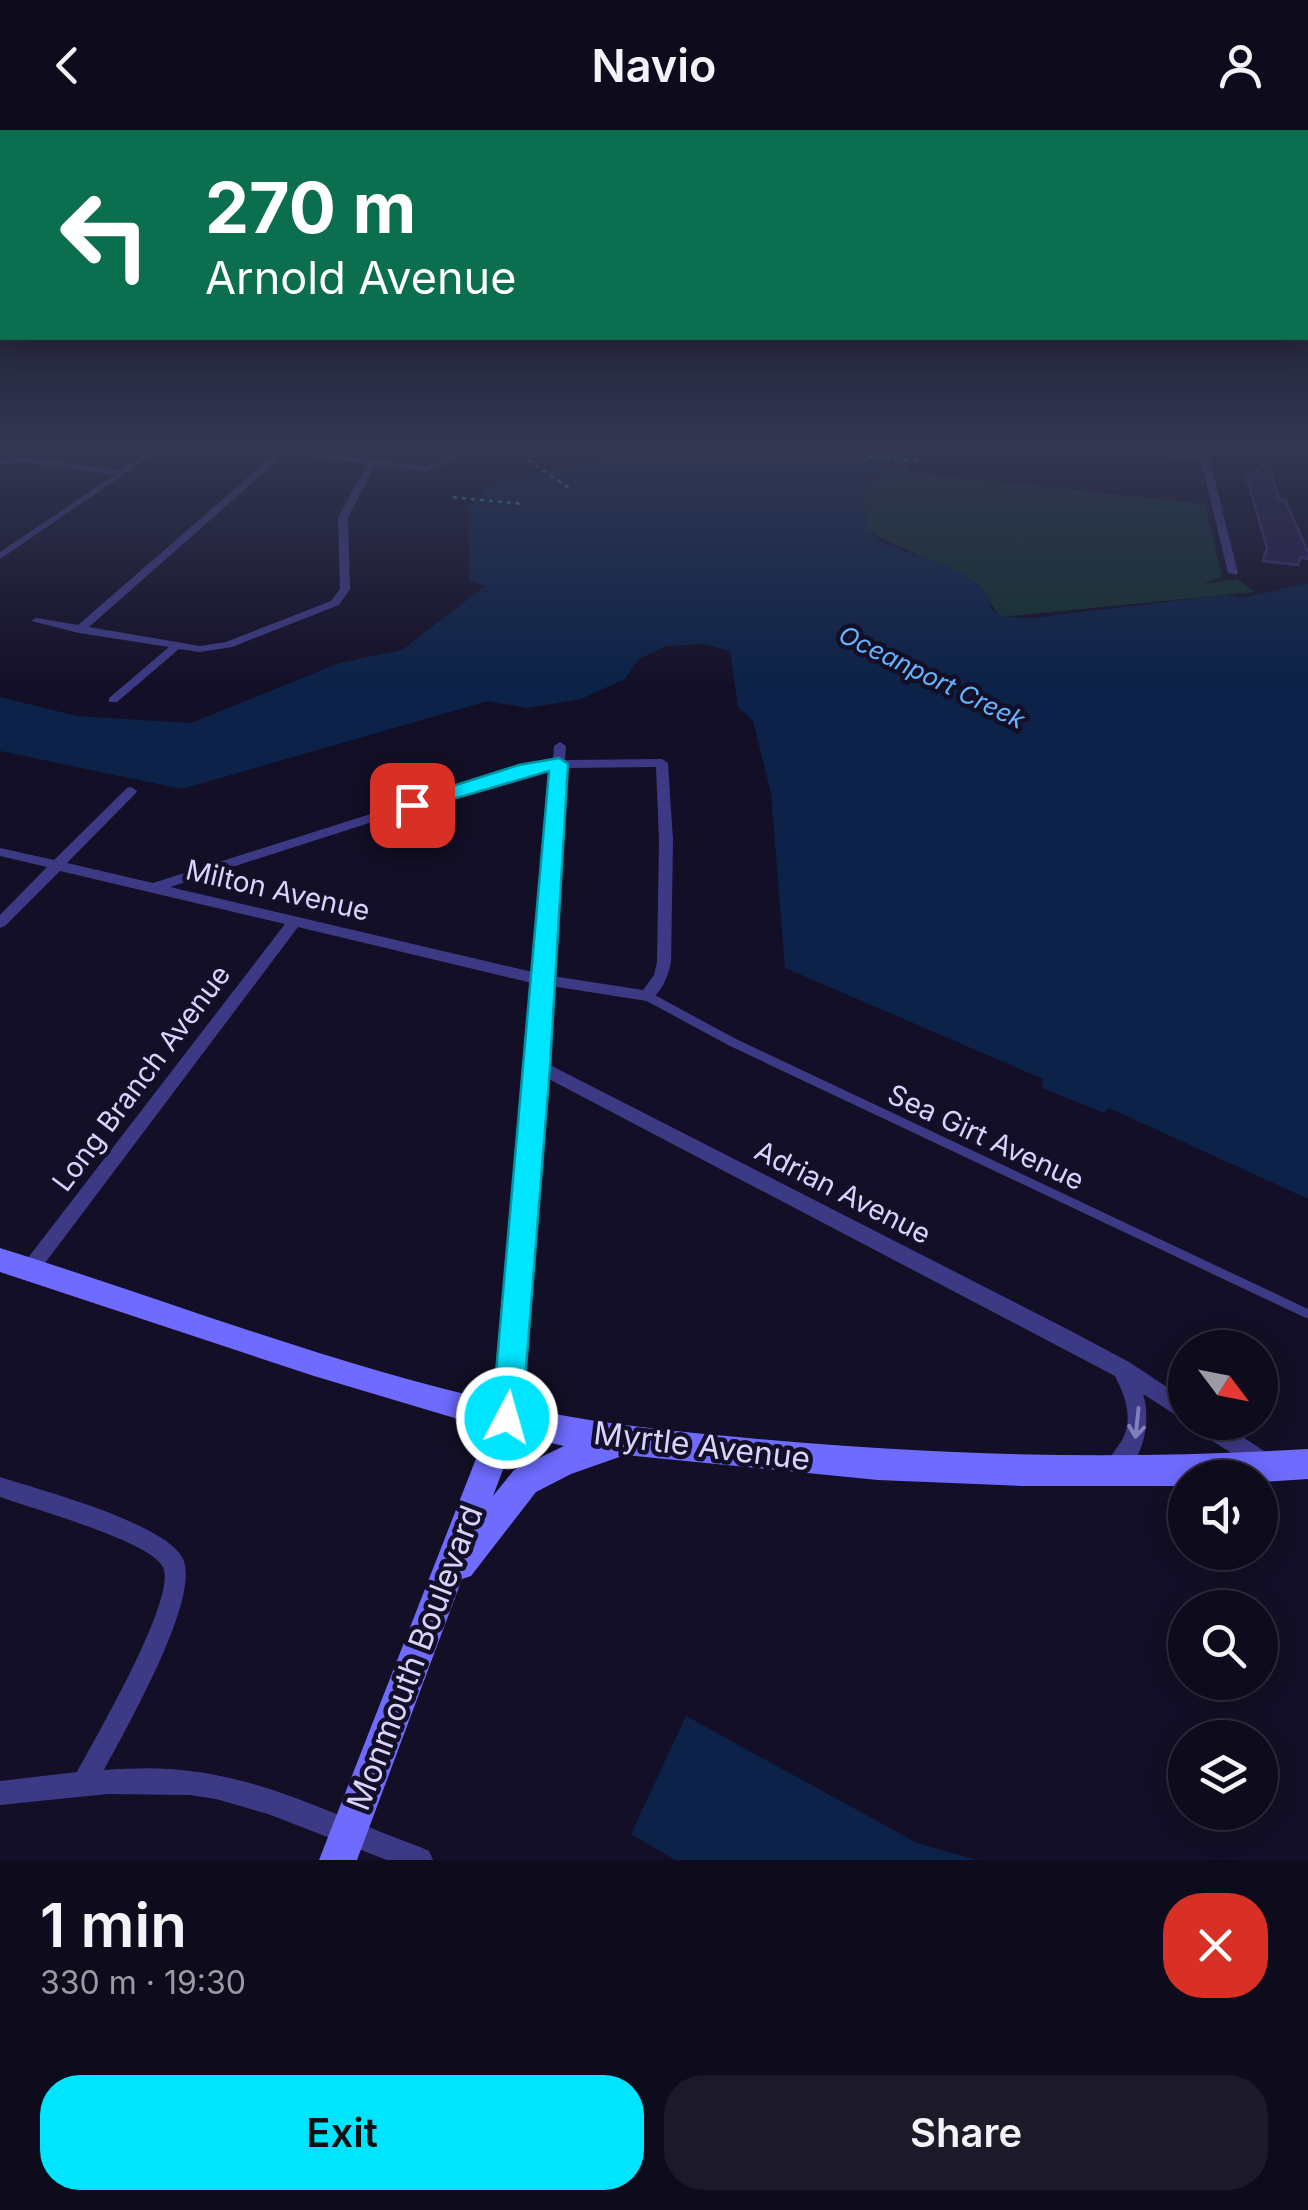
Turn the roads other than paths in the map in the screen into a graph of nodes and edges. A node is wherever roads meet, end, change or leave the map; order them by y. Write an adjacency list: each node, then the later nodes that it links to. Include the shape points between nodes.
1 (44, 526): 5 (street)
2 (198, 526): 8 (street)
3 (343, 526): 9 (street, via 345,589 339,600 228,646)
4 (1221, 526): 6 (street)
5 (0, 556)
6 (1232, 573)
7 (36, 621): 8 (street)
8 (79, 630): 9 (street)
9 (176, 647): 10 (street)
10 (114, 700)
11 (559, 755): 15 (street); 18 (street, Monmouth Boulevard); 19 (street, via 662,763 664,962)
12 (131, 791): 14 (street)
13 (0, 852): 14 (street, Milton Avenue)
14 (58, 865): 15 (street, Milton Avenue); 17 (street)
15 (156, 888): 16 (street, Milton Avenue)
16 (296, 920): 18 (street, Milton Avenue); 22 (street, Long Branch Avenue)
17 (0, 923)
18 (544, 980): 19 (street); 20 (street, Monmouth Boulevard)
19 (648, 996): 23 (lane, Sea Girt Avenue)
20 (538, 1066): 24 (street, Adrian Avenue); 26 (street, Monmouth Boulevard)
21 (0, 1260): 22 (main road, Myrtle Avenue)
22 (30, 1269): 26 (main road, Myrtle Avenue)
23 (1308, 1314)
24 (1122, 1369): 25 (street, Adrian Avenue); 33 (street, one-way to 33, via 1138,1403 1139,1426 1134,1445)
25 (1168, 1400)
26 (507, 1418): 27 (main road, Myrtle Avenue); 35 (main road, Monmouth Boulevard)
27 (628, 1439): 33 (main road, Myrtle Avenue, via 885,1466); 35 (main road, via 525,1481)
28 (1229, 1440): 29 (street)
29 (1261, 1460)
30 (1308, 1464): 31 (main road, Myrtle Avenue)
31 (1278, 1466)
32 (1168, 1470): 33 (main road, Myrtle Avenue)
33 (1111, 1473)
34 (0, 1488): 36 (street, via 130,1533 175,1563 179,1582 170,1614)
35 (444, 1582): 38 (main road, Monmouth Boulevard)
36 (82, 1785): 37 (street); 38 (street, via 214,1787)
37 (0, 1793)
38 (342, 1847): 39 (street)
39 (420, 1860)

